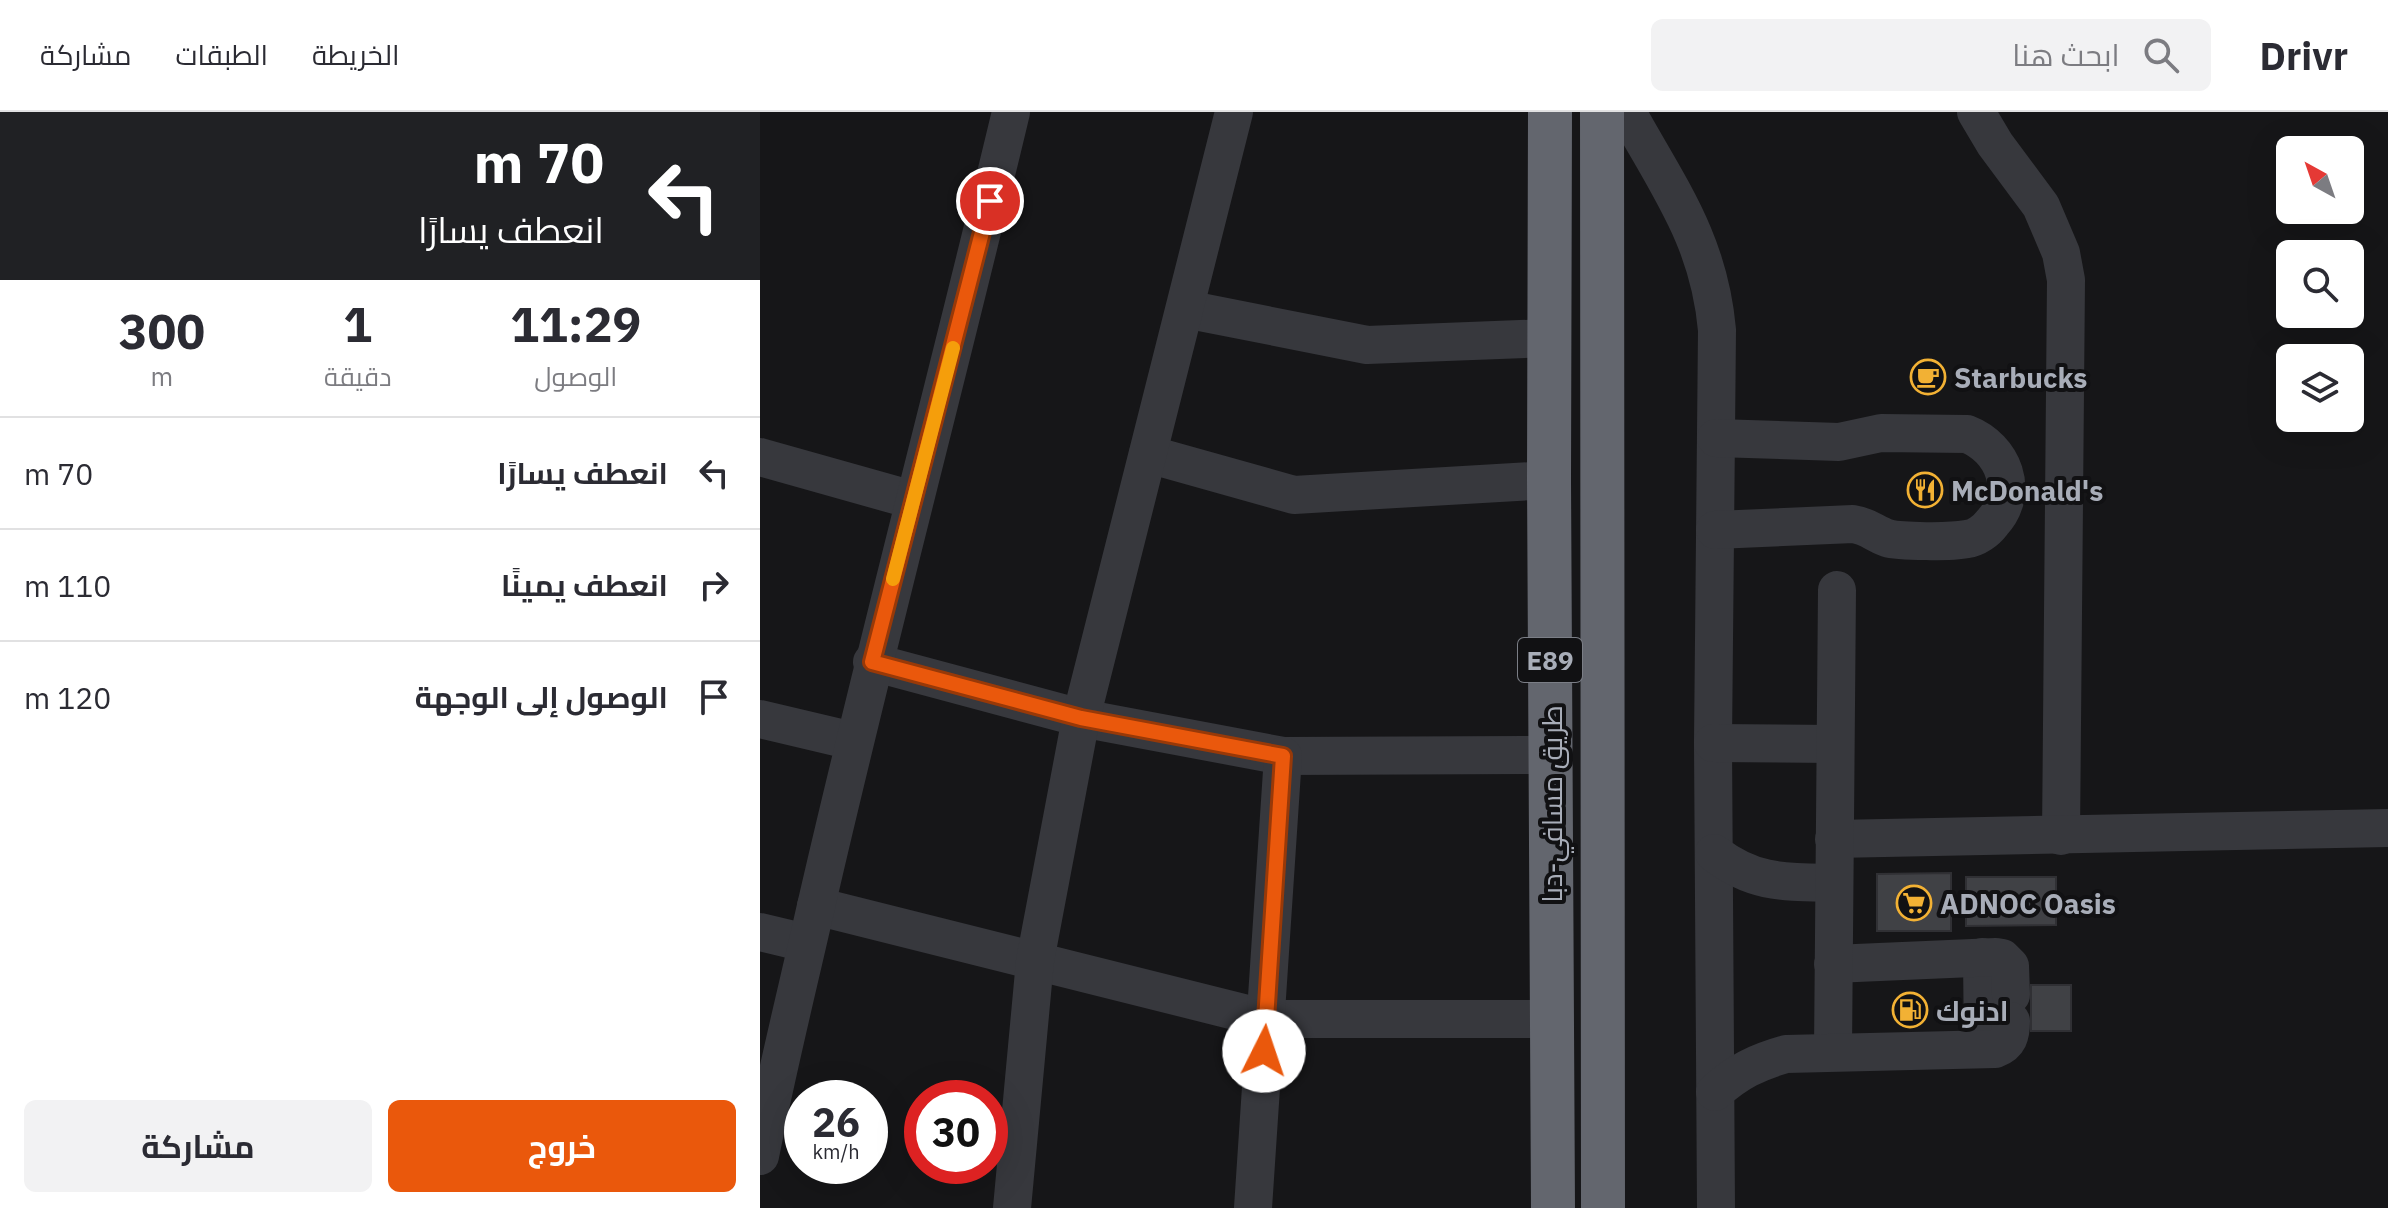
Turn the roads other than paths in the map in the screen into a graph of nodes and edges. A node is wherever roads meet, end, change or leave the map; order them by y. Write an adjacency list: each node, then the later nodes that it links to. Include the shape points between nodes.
1 (1011, 112): 13 (street)
2 (1234, 112): 7 (street)
3 (1550, 112): 8 (highway, طريق مسافي-دبا / E89)
4 (1602, 112): 44 (highway, طريق مسافي-دبا / E89)
5 (1627, 112): 9 (street, via 1685,214 1707,270 1717,330)
6 (1976, 112): 25 (street, via 2041,206 2066,280)
7 (1185, 309): 8 (street, via 1367,345); 10 (street)
8 (1549, 338): 12 (highway, طريق مسافي-دبا / E89)
9 (1716, 438): 14 (street); 14 (street, via 1839,442 1881,433 1967,434 1995,453 2007,486 1997,519 1969,539 1896,540 1853,524)
10 (1148, 454): 12 (street, via 1294,495); 17 (street)
11 (760, 457): 13 (street)
12 (1549, 480): 22 (highway, طريق مسافي-دبا / E89)
13 (913, 500): 16 (street)
14 (1715, 530): 20 (street)
15 (1837, 590): 21 (street)
16 (872, 662): 17 (street); 19 (street)
17 (1081, 718): 23 (street); 33 (street)
18 (760, 719): 19 (street)
19 (853, 741): 29 (street)
20 (1713, 743): 21 (street); 27 (street)
21 (1835, 744): 26 (street)
22 (1550, 755): 23 (street); 36 (highway, طريق مسافي-دبا / E89)
23 (1283, 756): 35 (street)
24 (2388, 828): 25 (street)
25 (2061, 836): 26 (street)
26 (1834, 839): 28 (street)
27 (1714, 853): 28 (street, via 1749,876 1769,881); 39 (street)
28 (1834, 883): 34 (street)
29 (816, 906): 31 (street); 33 (street)
30 (760, 932): 31 (street)
31 (806, 943): 40 (street)
32 (1982, 957): 34 (street); 37 (street); 37 (street, via 1996,957 2011,970 2011,1032 2006,1043)
33 (1035, 961): 35 (street); 41 (street)
34 (1833, 964): 38 (street)
35 (1267, 1019): 36 (street); 42 (street)
36 (1551, 1019): 43 (highway, طريق مسافي-دبا / E89)
37 (1983, 1049): 38 (street)
38 (1833, 1051): 39 (street, via 1759,1061)
39 (1715, 1092): 45 (street)
40 (760, 1156)
41 (1012, 1208)
42 (1253, 1208)
43 (1553, 1208)
44 (1603, 1208)
45 (1716, 1208)

